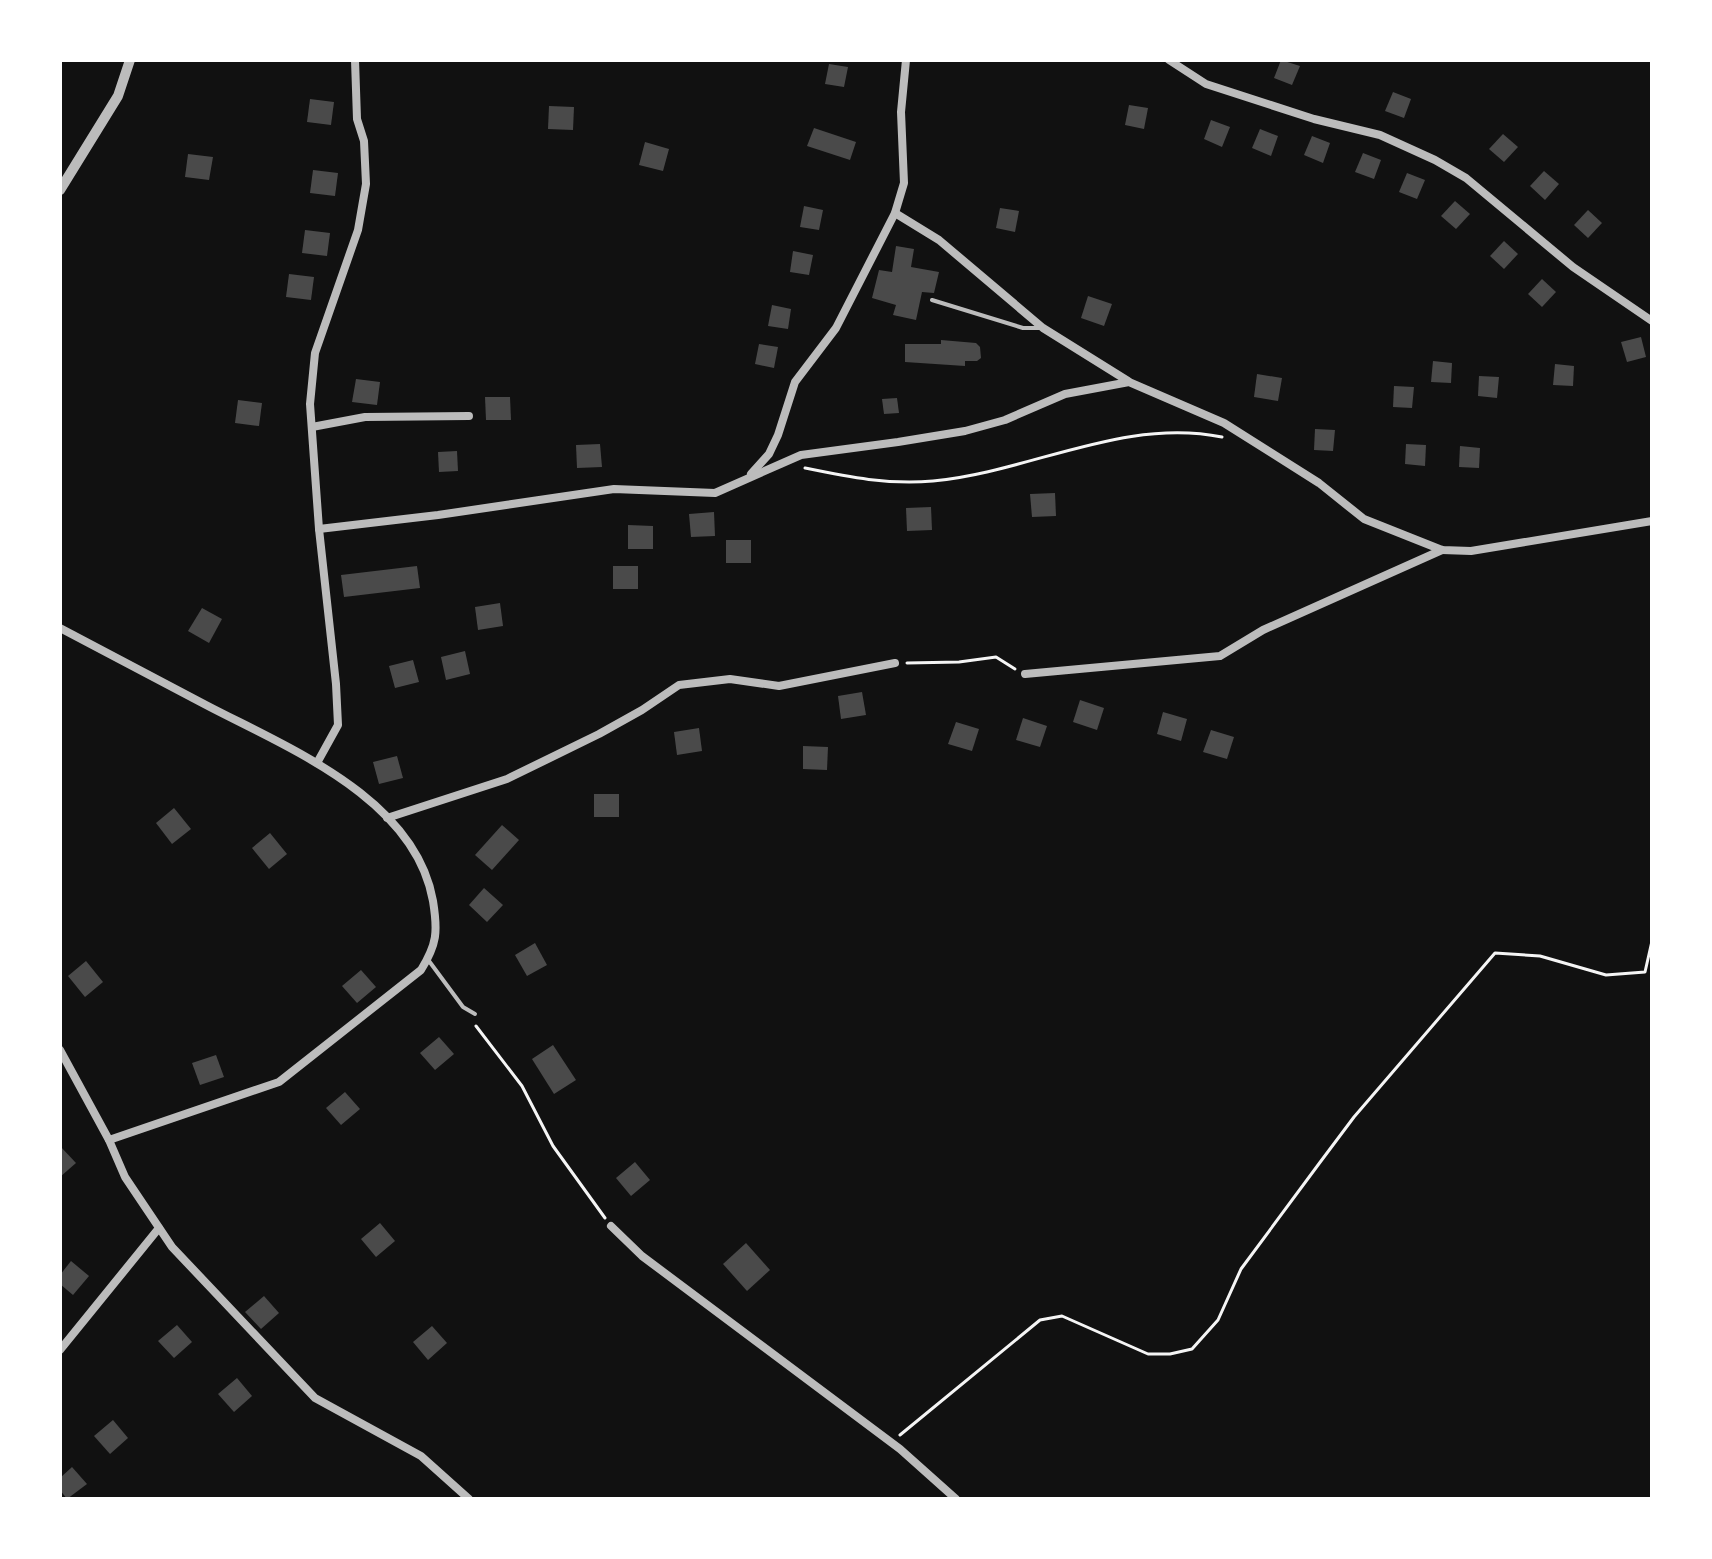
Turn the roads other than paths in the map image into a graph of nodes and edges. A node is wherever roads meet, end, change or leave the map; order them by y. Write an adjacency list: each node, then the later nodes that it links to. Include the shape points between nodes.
1 (130, 60): 5 (street, via 118,96)
2 (355, 60): 12 (street, via 366,184 358,230 315,353)
3 (906, 60): 6 (street, via 901,112 904,183)
4 (1169, 60): 8 (street, via 1206,84 1380,135 1435,160 1466,178 1573,267)
5 (60, 190)
6 (895, 213): 9 (street, via 939,240); 13 (street, via 836,328 795,382 769,454)
7 (932, 300): 9 (lane, via 1023,328)
8 (1652, 321)
9 (1043, 328): 10 (street)
10 (1129, 382): 13 (street, via 1065,394 965,431 801,455); 16 (street, via 1224,423 1319,483 1364,519)
11 (469, 416): 12 (street, via 365,417)
12 (312, 427): 15 (street)
13 (750, 476): 15 (street, via 715,493 614,489)
14 (1652, 521): 16 (street, via 1471,551)
15 (319, 529): 20 (street, via 338,725)
16 (1442, 550): 19 (street, via 1263,630 1220,656)
17 (60, 628): 20 (street)
18 (895, 663): 21 (street, via 779,686 730,679 679,685 599,734 507,779)
19 (1025, 674)
20 (317, 763): 21 (street)
21 (387, 818): 22 (street, via 418,859 431,888 435,946)
22 (427, 959): 23 (lane, via 463,1007); 25 (street, via 421,970 279,1082)
23 (475, 1014)
24 (60, 1050): 25 (street)
25 (109, 1140): 27 (street, via 125,1177)
26 (611, 1226): 30 (street, via 642,1256 891,1442)
27 (159, 1228): 28 (street); 29 (street, via 191,1269 315,1398 421,1456)
28 (60, 1350)
29 (469, 1499)
30 (956, 1499)

